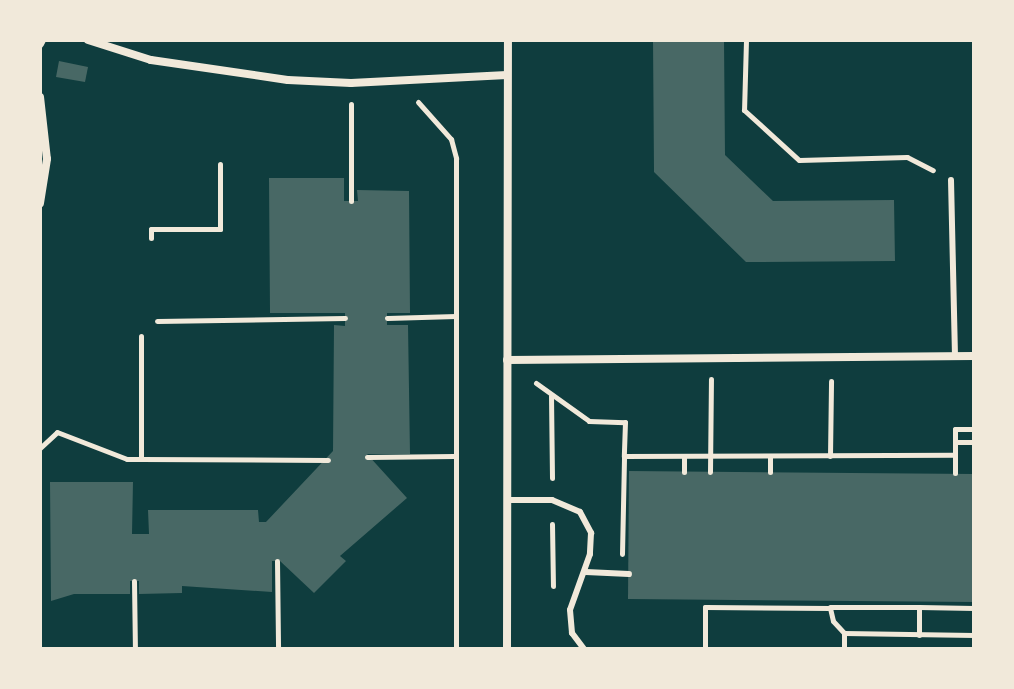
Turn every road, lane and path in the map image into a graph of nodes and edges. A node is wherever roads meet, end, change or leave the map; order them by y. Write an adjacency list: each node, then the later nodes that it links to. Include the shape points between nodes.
1 (88, 40): 6 (street, via 151,60 288,80)
2 (508, 40): 4 (street)
3 (746, 40): 9 (path, via 744,110 799,160 907,157)
4 (507, 75): 5 (street); 20 (street)
5 (398, 81): 6 (street); 13 (path, via 451,139 456,158)
6 (351, 83): 10 (path)
7 (40, 97): 11 (street, via 47,159)
8 (220, 164): 12 (path, via 220,229 151,229)
9 (951, 180): 18 (lane)
10 (351, 201)
11 (40, 203)
12 (151, 238)
13 (456, 316): 15 (path); 29 (path)
14 (345, 318): 16 (path)
15 (387, 318)
16 (157, 321)
17 (141, 336): 36 (path)
18 (955, 356): 19 (street); 20 (street)
19 (974, 356)
20 (507, 360): 42 (street)
21 (551, 395): 30 (path, via 589,421 625,422)
22 (831, 405): 34 (path)
23 (711, 410): 32 (path)
24 (974, 429): 25 (path, via 955,429)
25 (955, 442): 26 (path); 28 (path)
26 (974, 442)
27 (40, 448): 36 (path, via 57,432 113,455)
28 (955, 455): 34 (path); 41 (path)
29 (455, 456): 35 (path); 58 (path)
30 (624, 456): 31 (path); 43 (path, via 622,554)
31 (684, 456): 32 (path); 38 (path)
32 (711, 456): 33 (path); 39 (path)
33 (770, 456): 34 (path); 40 (path)
34 (830, 456)
35 (367, 457)
36 (141, 459): 37 (path)
37 (328, 460)
38 (684, 472)
39 (710, 472)
40 (770, 472)
41 (955, 473)
42 (507, 500): 43 (lane, via 552,500 580,512 591,533); 59 (street)
43 (590, 554): 45 (lane)
44 (277, 561): 57 (path)
45 (586, 572): 46 (lane); 60 (lane, via 570,610 572,633)
46 (629, 574)
47 (134, 581): 56 (path)
48 (709, 600): 49 (path)
49 (709, 607): 51 (path); 61 (path)
50 (919, 607): 51 (path); 52 (path); 54 (path)
51 (830, 608): 53 (path)
52 (974, 608)
53 (844, 633): 54 (path); 62 (path)
54 (919, 635): 55 (path)
55 (974, 635)
56 (135, 649)
57 (278, 649)
58 (456, 649)
59 (507, 649)
60 (584, 649)
61 (705, 649)
62 (844, 649)

